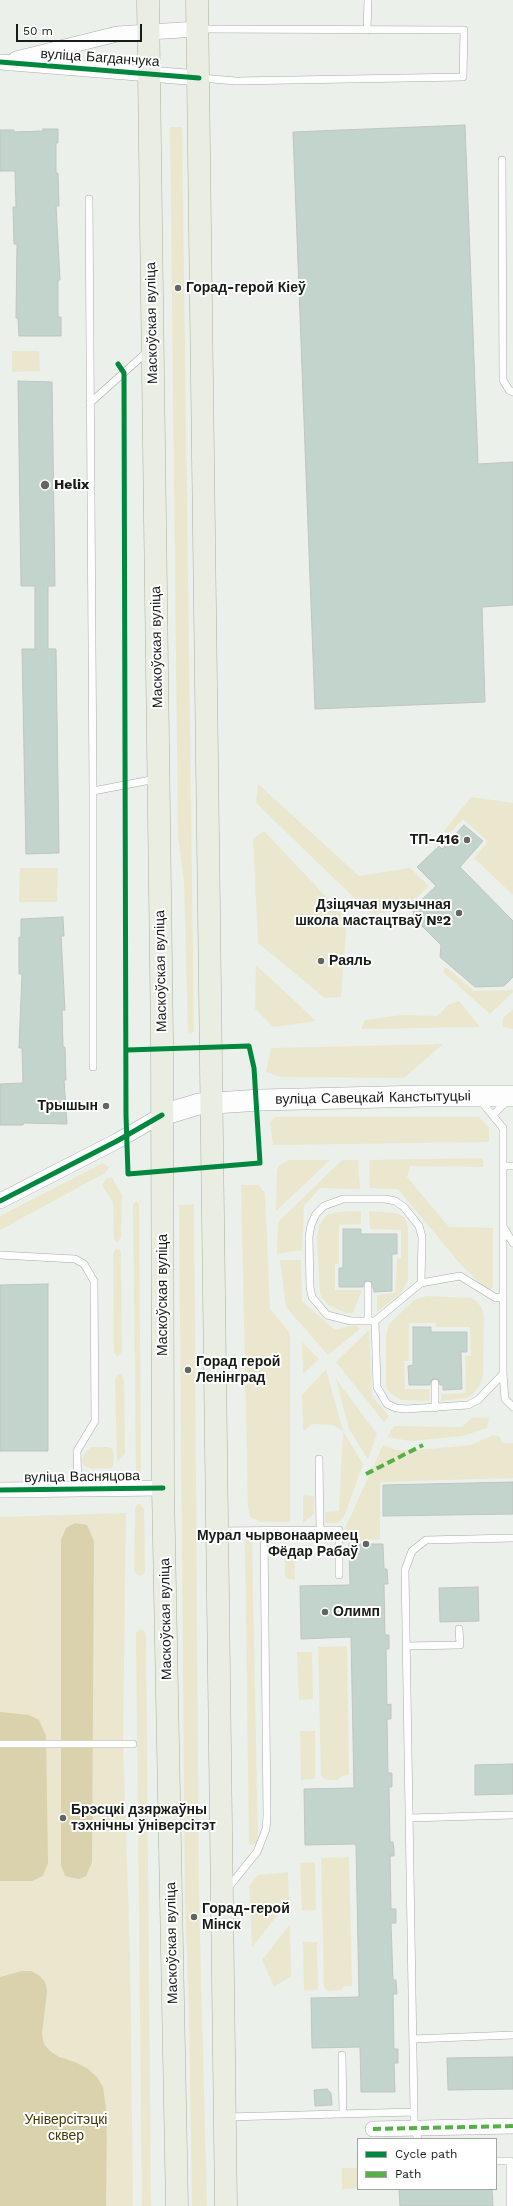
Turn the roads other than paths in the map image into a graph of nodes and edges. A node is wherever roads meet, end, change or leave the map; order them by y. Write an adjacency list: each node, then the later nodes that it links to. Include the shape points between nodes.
1 (148, 0): 6 (main road, Маскоўская вуліца)
2 (197, 0): 4 (main road)
3 (368, 0): 5 (lane)
4 (198, 29): 5 (lane); 6 (street, вуліца Багданчука); 9 (main road)
5 (367, 30): 9 (lane, via 464,30 463,76 236,81)
6 (149, 32): 7 (street, вуліца Багданчука, via 116,34); 8 (main road, Маскоўская вуліца)
7 (3, 62): 8 (street, вуліца Багданчука)
8 (150, 74): 9 (street, вуліца Багданчука); 12 (main road, Маскоўская вуліца)
9 (199, 78): 20 (main road)
10 (502, 160): 13 (lane, via 503,380)
11 (89, 199): 14 (lane)
12 (153, 346): 14 (lane); 15 (main road, Маскоўская вуліца)
13 (513, 392)
14 (90, 403): 16 (lane)
15 (158, 779): 16 (lane); 21 (main road, Маскоўская вуліца)
16 (94, 791): 17 (lane)
17 (93, 1067)
18 (476, 1096): 19 (main road, вуліца Савецкай Канстытуцыі); 20 (main road, вуліца Савецкай Канстытуцыі, via 362,1097); 22 (lane)
19 (512, 1096): 22 (lane)
20 (213, 1103): 21 (main road, вуліца Савецкай Канстытуцыі, via 186,1107); 42 (main road)
21 (162, 1115): 25 (street); 38 (main road, Маскоўская вуліца)
22 (493, 1115): 23 (lane, via 503,1128)
23 (504, 1166): 24 (lane); 26 (lane)
24 (513, 1166)
25 (0, 1200)
26 (504, 1228): 27 (lane); 31 (lane)
27 (513, 1243)
28 (0, 1255): 40 (lane, via 75,1259 84,1264 94,1281 95,1421 77,1451)
29 (422, 1283): 31 (lane, via 460,1276 496,1298); 32 (lane); 32 (lane, via 420,1226 404,1207 395,1201 365,1198 343,1199 324,1206 310,1225 312,1297 327,1315 340,1320)
30 (368, 1285): 32 (lane)
31 (503, 1297): 33 (lane)
32 (372, 1321): 35 (lane, via 377,1387 381,1397 387,1404 396,1408)
33 (503, 1374): 35 (lane, via 478,1400 468,1405); 36 (lane, via 505,1399)
34 (435, 1383): 35 (lane)
35 (435, 1408)
36 (513, 1408)
37 (319, 1459): 41 (lane)
38 (163, 1488): 40 (street, вуліца Васняцова); 63 (main road, Маскоўская вуліца)
39 (0, 1490): 40 (street, вуліца Васняцова)
40 (78, 1490)
41 (320, 1530): 43 (lane); 45 (lane, via 339,1530)
42 (217, 1531): 43 (lane); 52 (main road)
43 (264, 1532): 52 (lane, via 266,1829 251,1861)
44 (513, 1538): 47 (lane, via 433,1539 419,1544 408,1560 405,1570)
45 (339, 1575)
46 (459, 1629): 47 (lane, via 460,1645)
47 (406, 1646): 51 (lane)
48 (0, 1744): 49 (lane)
49 (133, 1744)
50 (513, 1815): 51 (lane)
51 (409, 1818): 54 (lane)
52 (221, 1896): 58 (main road)
53 (513, 2035): 54 (lane)
54 (413, 2039): 56 (lane)
55 (342, 2055): 57 (lane)
56 (414, 2112): 57 (lane); 61 (lane)
57 (344, 2114): 58 (lane)
58 (225, 2117): 64 (main road)
59 (513, 2126): 61 (street)
60 (373, 2129): 61 (street)
61 (416, 2133)
62 (497, 2161): 65 (lane, via 510,2161)
63 (177, 2206)
64 (226, 2206)
65 (510, 2206)

